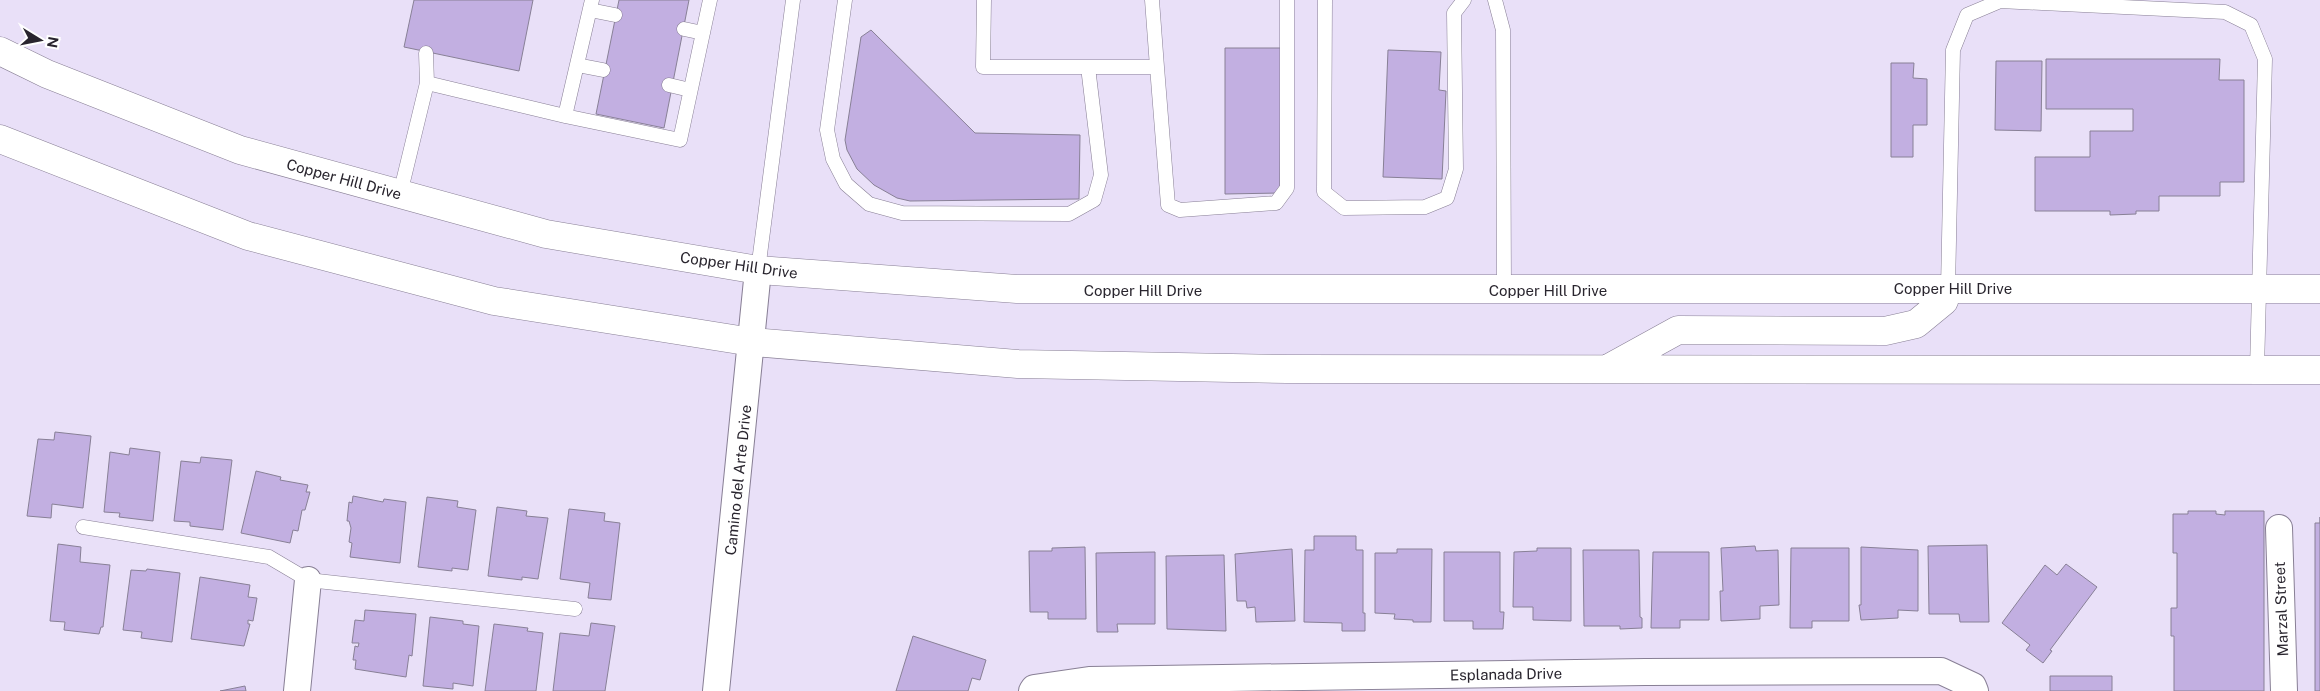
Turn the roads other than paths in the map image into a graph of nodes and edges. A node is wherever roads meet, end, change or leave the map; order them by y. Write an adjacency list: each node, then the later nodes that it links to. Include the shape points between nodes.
1 (710, 0): 13 (lane)
2 (793, 0): 26 (lane)
3 (845, 0): 18 (lane, via 827,130 833,159 846,184 869,204 902,213 1070,214 1094,200 1101,175)
4 (984, 0): 18 (lane, via 983,67)
5 (1152, 0): 17 (lane)
6 (1287, 0): 17 (lane, via 1287,188 1276,203 1180,210 1168,205)
7 (1325, 0): 8 (lane, via 1324,192 1344,208 1425,208 1447,198 1456,170 1454,14)
8 (1464, 0)
9 (1495, 0): 30 (lane, via 1504,30)
10 (591, 5): 11 (lane); 16 (lane)
11 (615, 15)
12 (684, 29): 13 (lane)
13 (703, 33): 22 (lane)
14 (0, 51): 25 (main road, Copper Hill Drive, via 47,74 240,150)
15 (426, 53): 20 (lane)
16 (577, 66): 19 (lane); 23 (lane)
17 (1157, 67): 18 (lane)
18 (1088, 68)
19 (603, 70)
20 (427, 83): 23 (lane); 25 (lane)
21 (669, 85): 22 (lane)
22 (690, 90): 23 (lane, via 680,140)
23 (565, 116)
24 (0, 139): 31 (main road, via 248,236 494,301)
25 (400, 194): 26 (main road, Copper Hill Drive, via 546,234)
26 (758, 270): 30 (main road, Copper Hill Drive, via 1017,289); 31 (street, Camino del Arte Drive)
27 (1948, 288): 28 (main road, Copper Hill Drive); 28 (lane, via 1953,50 1967,15 2000,1 2225,12 2251,25 2265,59); 30 (main road, Copper Hill Drive); 32 (main road, via 1944,301 1916,324 1884,331 1678,330)
28 (2259, 288): 29 (main road, Copper Hill Drive); 33 (lane)
29 (2320, 289)
30 (1504, 290)
31 (752, 342): 32 (main road, via 1018,364 1287,369); 42 (street, Camino del Arte Drive)
32 (1607, 369): 33 (main road)
33 (2257, 370): 34 (main road)
34 (2320, 370)
35 (83, 527): 37 (lane, via 269,557)
36 (2279, 528): 45 (street, Marzal Street)
37 (308, 580): 38 (lane); 41 (street)
38 (576, 609)
39 (1645, 682): 40 (street, Esplanada Drive); 44 (street, Esplanada Drive, via 1941,671 1973,686)
40 (1295, 684): 43 (street, Esplanada Drive, via 1089,680 1034,688)
41 (297, 691)
42 (716, 691)
43 (1032, 691)
44 (1975, 691)
45 (2284, 691)

